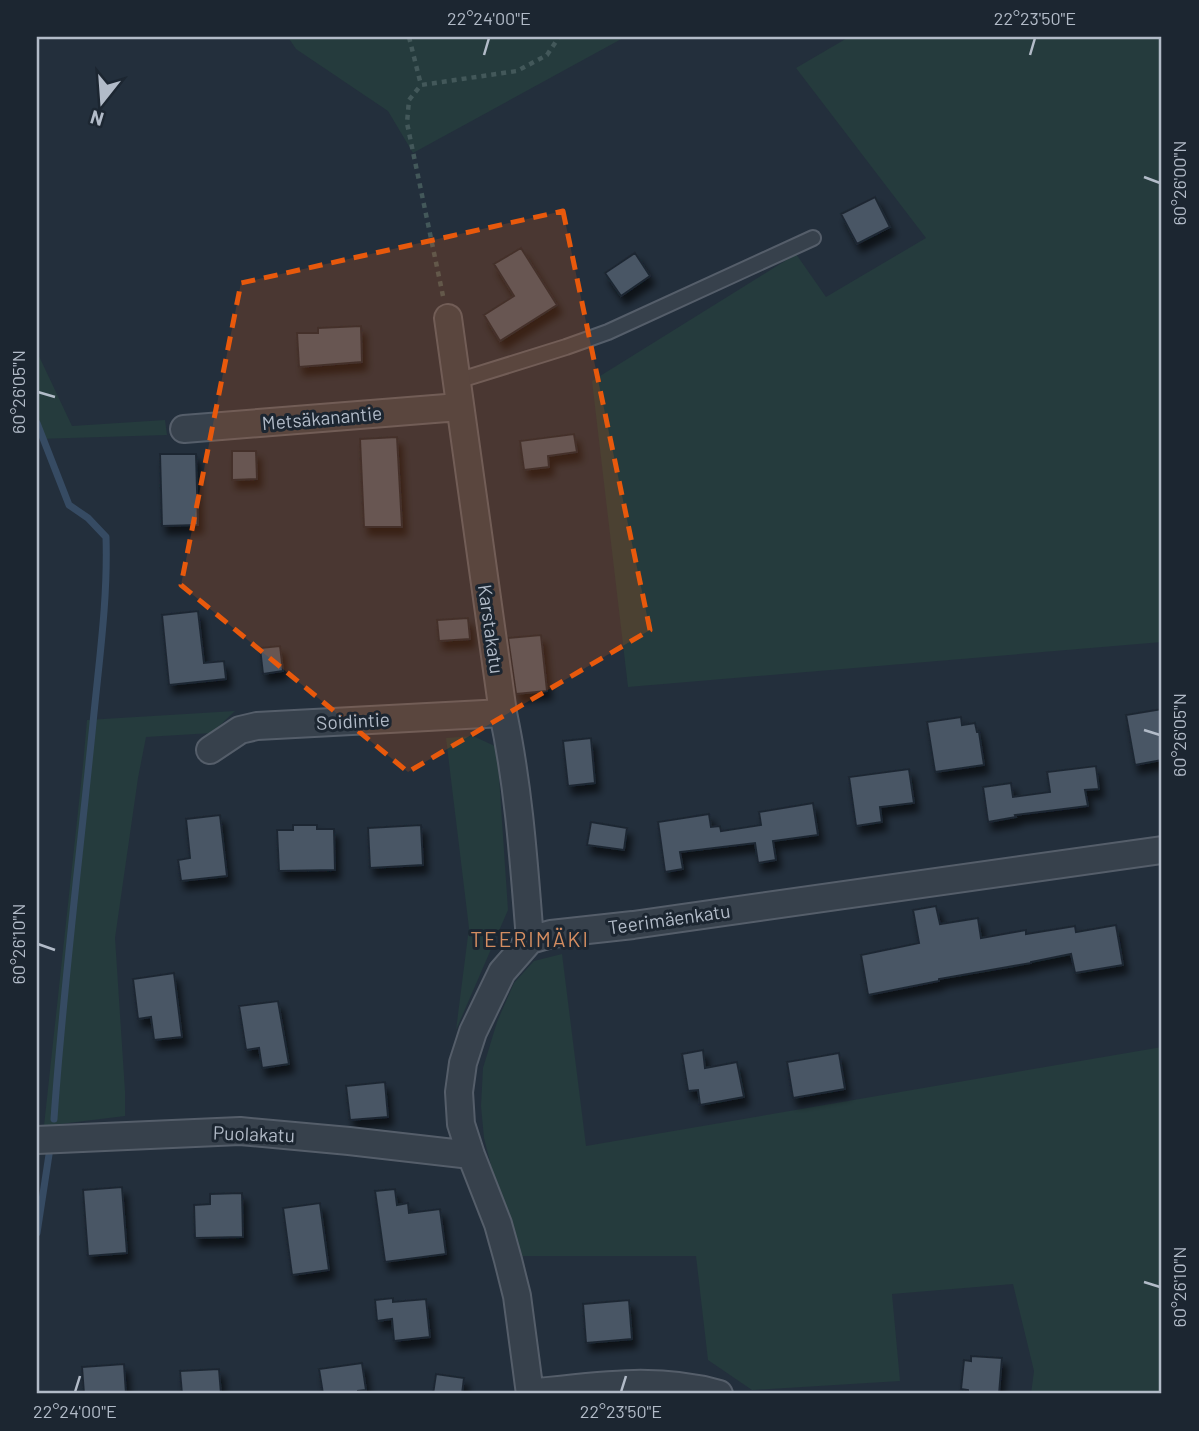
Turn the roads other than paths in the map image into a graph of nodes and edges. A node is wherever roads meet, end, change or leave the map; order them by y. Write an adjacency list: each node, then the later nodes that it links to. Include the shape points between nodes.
1 (813, 238): 3 (lane, via 608,332)
2 (448, 318): 3 (street, Karstakatu)
3 (457, 381): 4 (street, Karstakatu)
4 (459, 407): 5 (street, Metsäkanantie); 6 (street, Karstakatu)
5 (184, 429)
6 (503, 713): 7 (street, Soidintie, via 257,726 240,730); 9 (street, Karstakatu, via 520,814)
7 (210, 750)
8 (1162, 850): 9 (street, Teerimäenkatu)
9 (530, 940): 11 (street, via 502,972 463,1063 461,1124)
10 (37, 1140): 11 (street, Puolakatu, via 240,1130)
11 (471, 1155): 12 (street, via 517,1296)
12 (530, 1394): 13 (street, via 652,1384 696,1387)
13 (719, 1394)

